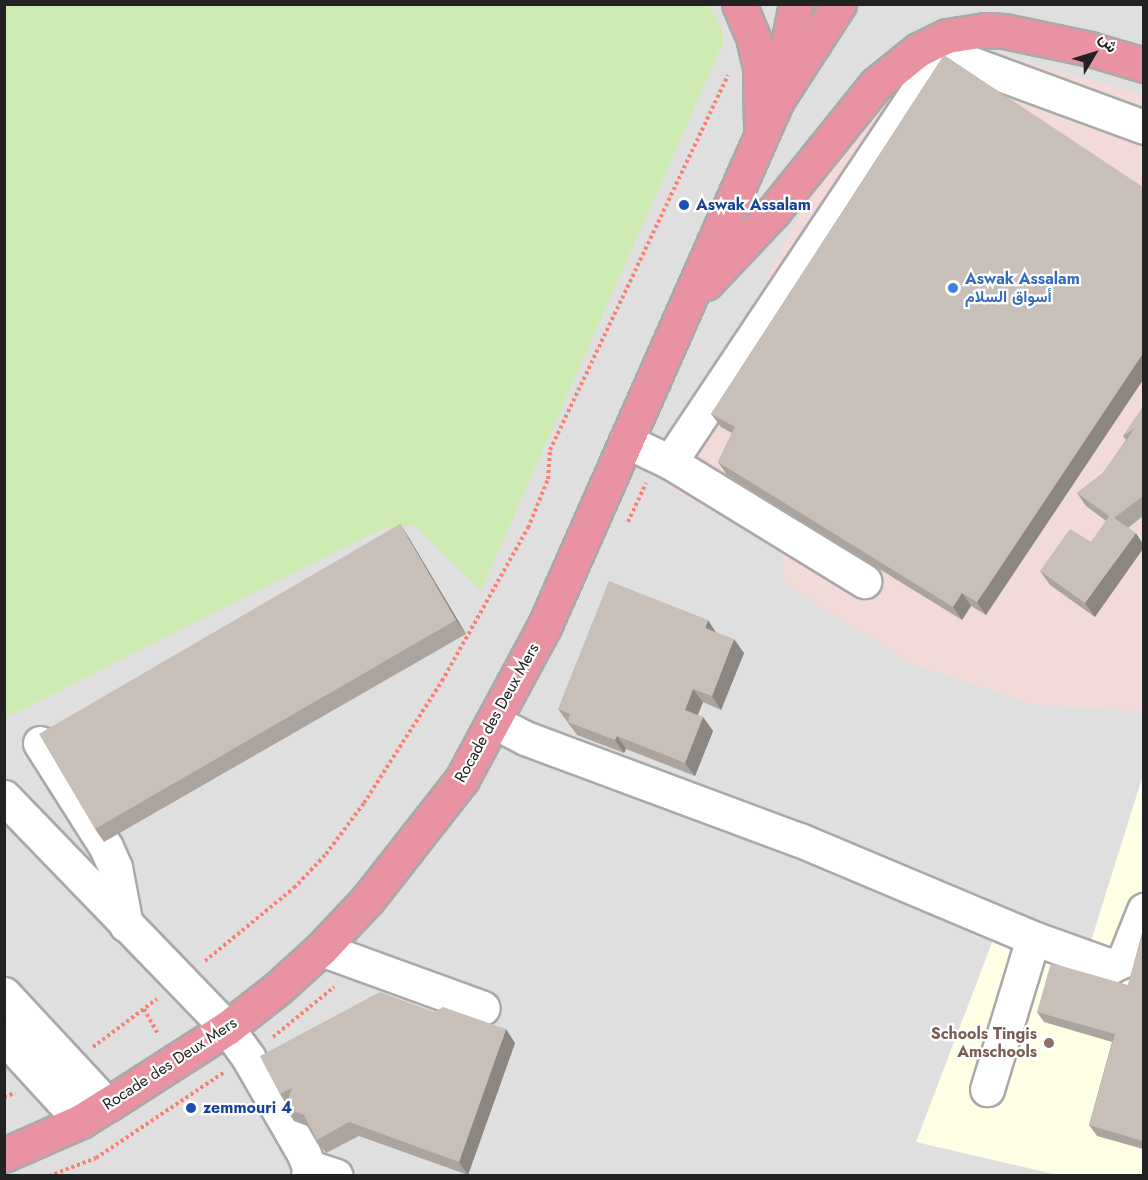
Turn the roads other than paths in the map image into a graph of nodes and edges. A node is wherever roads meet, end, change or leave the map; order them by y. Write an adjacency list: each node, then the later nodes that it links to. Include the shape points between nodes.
1 (739, 4): 7 (highway, via 753,37 760,68)
2 (795, 4): 5 (highway, Rocade des Deux Mers)
3 (838, 4): 5 (highway, Rocade des Deux Mers)
4 (1143, 65): 8 (highway, via 1004,31 947,36 918,50 876,84 773,212)
5 (777, 100): 7 (highway, Rocade des Deux Mers)
6 (1143, 127): 10 (street, via 970,63 951,64 928,75)
7 (761, 137): 8 (highway, Rocade des Deux Mers)
8 (690, 300): 9 (highway, Rocade des Deux Mers)
9 (626, 441): 10 (street); 12 (highway, Rocade des Deux Mers, via 544,627)
10 (670, 462): 11 (street)
11 (864, 581)
12 (495, 722): 17 (street, via 525,738 800,840); 18 (highway, Rocade des Deux Mers, via 462,779 411,846)
13 (40, 744): 16 (street, via 106,847 115,867)
14 (4, 797): 16 (street)
15 (1143, 910): 17 (street, via 1124,960 1111,966)
16 (126, 925): 21 (street)
17 (1033, 938): 24 (street)
18 (321, 949): 20 (street); 21 (highway, Rocade des Deux Mers)
19 (4, 994): 23 (street)
20 (483, 1008)
21 (227, 1028): 25 (highway, Rocade des Deux Mers); 27 (street)
22 (4, 1037): 23 (street)
23 (58, 1072): 25 (street)
24 (987, 1089)
25 (94, 1113): 26 (highway, Rocade des Deux Mers)
26 (4, 1155)
27 (318, 1173)

